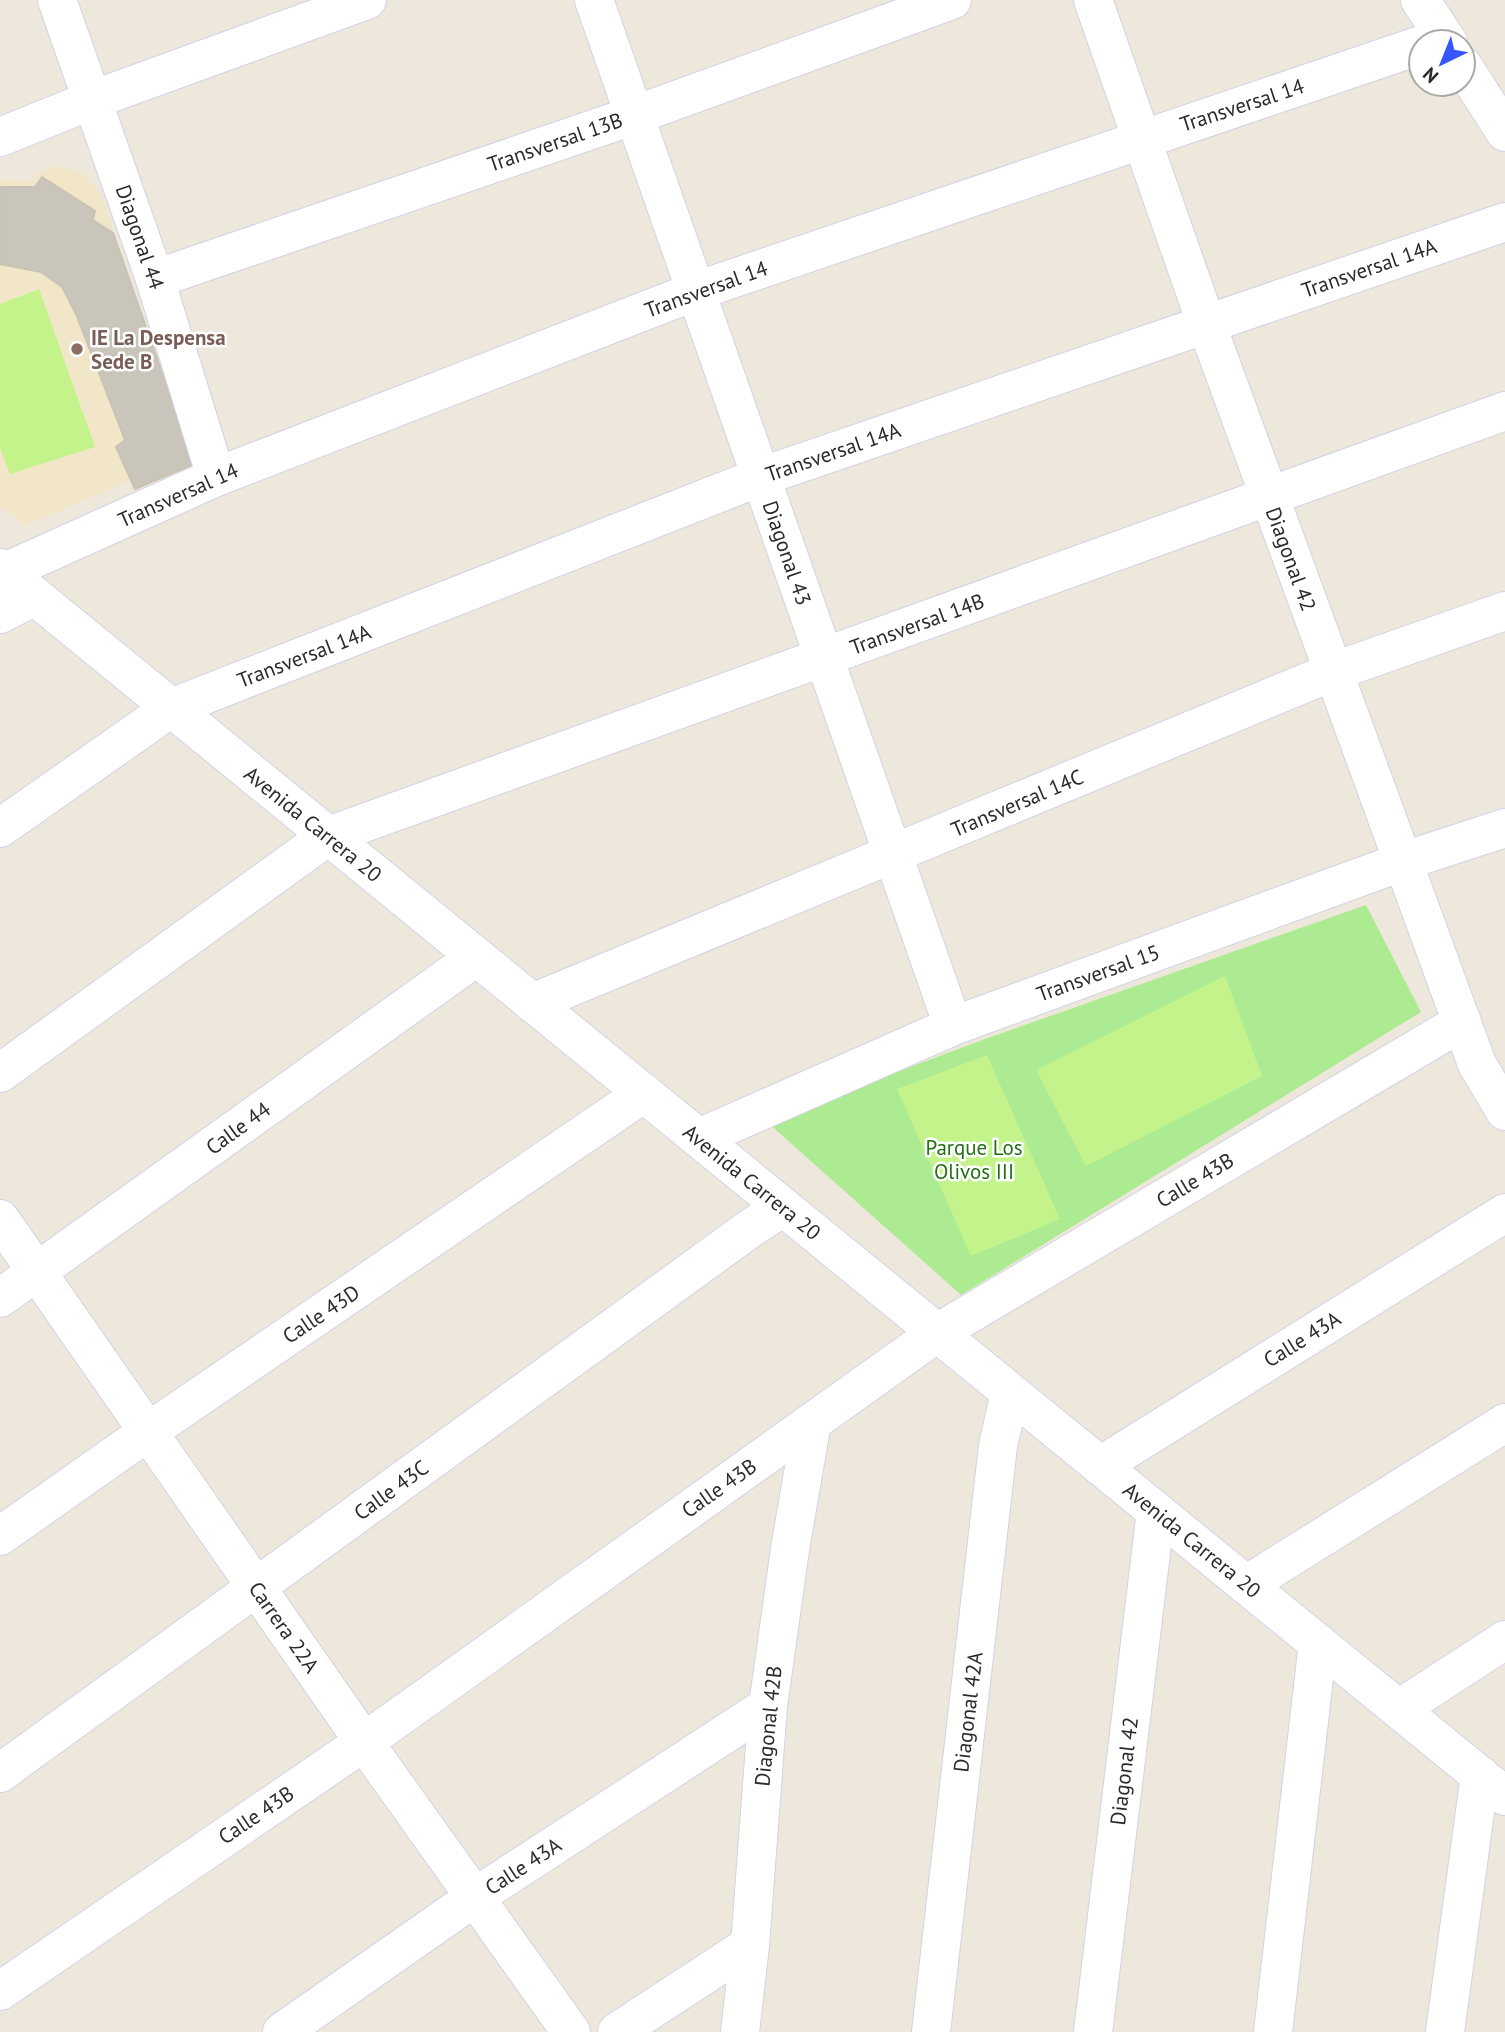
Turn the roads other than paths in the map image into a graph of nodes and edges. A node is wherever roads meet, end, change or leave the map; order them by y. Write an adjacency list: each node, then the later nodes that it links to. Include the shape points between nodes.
1 (57, 0): 10 (street, Diagonal 44)
2 (367, 0): 10 (street)
3 (594, 0): 11 (street, Diagonal 43)
4 (952, 0): 11 (street, Transversal 13B)
5 (1093, 0): 14 (street, Diagonal 42)
6 (1420, 0): 7 (street)
7 (1433, 28)
8 (1407, 56): 14 (street, Transversal 14)
9 (1477, 94): 12 (street)
10 (92, 100): 13 (street); 16 (street, Diagonal 44)
11 (635, 115): 16 (street, Transversal 13B); 17 (street, Diagonal 43)
12 (1505, 132)
13 (0, 137)
14 (1141, 138): 17 (street, Transversal 14); 18 (street, Diagonal 42)
15 (1505, 222): 18 (street, Transversal 14A)
16 (155, 279): 20 (street, Diagonal 44)
17 (696, 291): 20 (street, Transversal 14); 21 (street, Diagonal 43)
18 (1206, 323): 21 (street, Transversal 14A); 22 (street, Diagonal 42)
19 (1505, 411): 22 (street, Transversal 14B)
20 (216, 477): 23 (street, Transversal 14)
21 (760, 477): 27 (street, Diagonal 43); 29 (street, Transversal 14A)
22 (1269, 496): 27 (street, Transversal 14B); 28 (street, Diagonal 42)
23 (2, 570): 24 (street, Avenida Carrera 20)
24 (34, 596): 26 (street); 29 (street, Avenida Carrera 20)
25 (1505, 611): 28 (street, Transversal 14C)
26 (0, 614)
27 (824, 658): 32 (street, Transversal 14B); 33 (street, Diagonal 43)
28 (1332, 672): 33 (street, Transversal 14C); 34 (street, Diagonal 42)
29 (171, 708): 30 (street, Transversal 14A); 32 (street, Avenida Carrera 20)
30 (0, 828)
31 (1505, 828): 34 (street, Transversal 15)
32 (328, 836): 35 (street, Avenida Carrera 20); 39 (street, Transversal 14B)
33 (893, 855): 36 (street, Transversal 14C); 38 (street, Diagonal 43)
34 (1404, 861): 37 (street, Diagonal 42); 38 (street, Transversal 15)
35 (476, 957): 36 (street, Avenida Carrera 20); 46 (street, Calle 44)
36 (532, 1003): 40 (street, Avenida Carrera 20)
37 (1462, 1022): 41 (street, Diagonal 42, via 1476,1064); 48 (street, Calle 43B)
38 (953, 1027): 42 (street, Transversal 15)
39 (0, 1073)
40 (644, 1093): 42 (street, Avenida Carrera 20); 52 (street, Calle 43D)
41 (1505, 1111)
42 (699, 1138): 43 (street, Avenida Carrera 20)
43 (783, 1207): 48 (street, Avenida Carrera 20); 57 (street, Calle 43C)
44 (1505, 1213): 53 (street, Calle 43A)
45 (0, 1219): 46 (street, Carrera 22A)
46 (37, 1273): 47 (street, Calle 44); 52 (street, Carrera 22A)
47 (0, 1298)
48 (937, 1333): 49 (street, Avenida Carrera 20); 50 (street, Calle 43B)
49 (1010, 1393): 53 (street, Avenida Carrera 20); 72 (street, Diagonal 42A, via 999,1446)
50 (812, 1422): 60 (street, Diagonal 42B); 62 (street, Calle 43B)
51 (1505, 1423): 56 (street)
52 (149, 1432): 55 (street, Calle 43D); 57 (street, Carrera 22A)
53 (1100, 1466): 54 (street, Avenida Carrera 20)
54 (1156, 1511): 56 (street, Avenida Carrera 20); 73 (street, Diagonal 42)
55 (0, 1536)
56 (1246, 1585): 59 (street, Avenida Carrera 20)
57 (257, 1588): 62 (street, Carrera 22A); 63 (street, Calle 43C)
58 (1505, 1640): 61 (street)
59 (1318, 1643): 61 (street, Avenida Carrera 20); 74 (street)
60 (768, 1706): 65 (street, Calle 43A); 66 (street, Diagonal 42B)
61 (1399, 1709): 64 (street, Avenida Carrera 20)
62 (363, 1742): 65 (street, Carrera 22A); 67 (street, Calle 43B)
63 (0, 1773)
64 (1493, 1785): 75 (street)
65 (475, 1897): 68 (street, Calle 43A); 69 (street, Carrera 22A)
66 (750, 1945): 70 (street); 71 (street, Diagonal 42B)
67 (0, 1991)
68 (282, 2032)
69 (572, 2032)
70 (617, 2032)
71 (740, 2032)
72 (930, 2032)
73 (1093, 2032)
74 (1273, 2032)
75 (1445, 2032)

